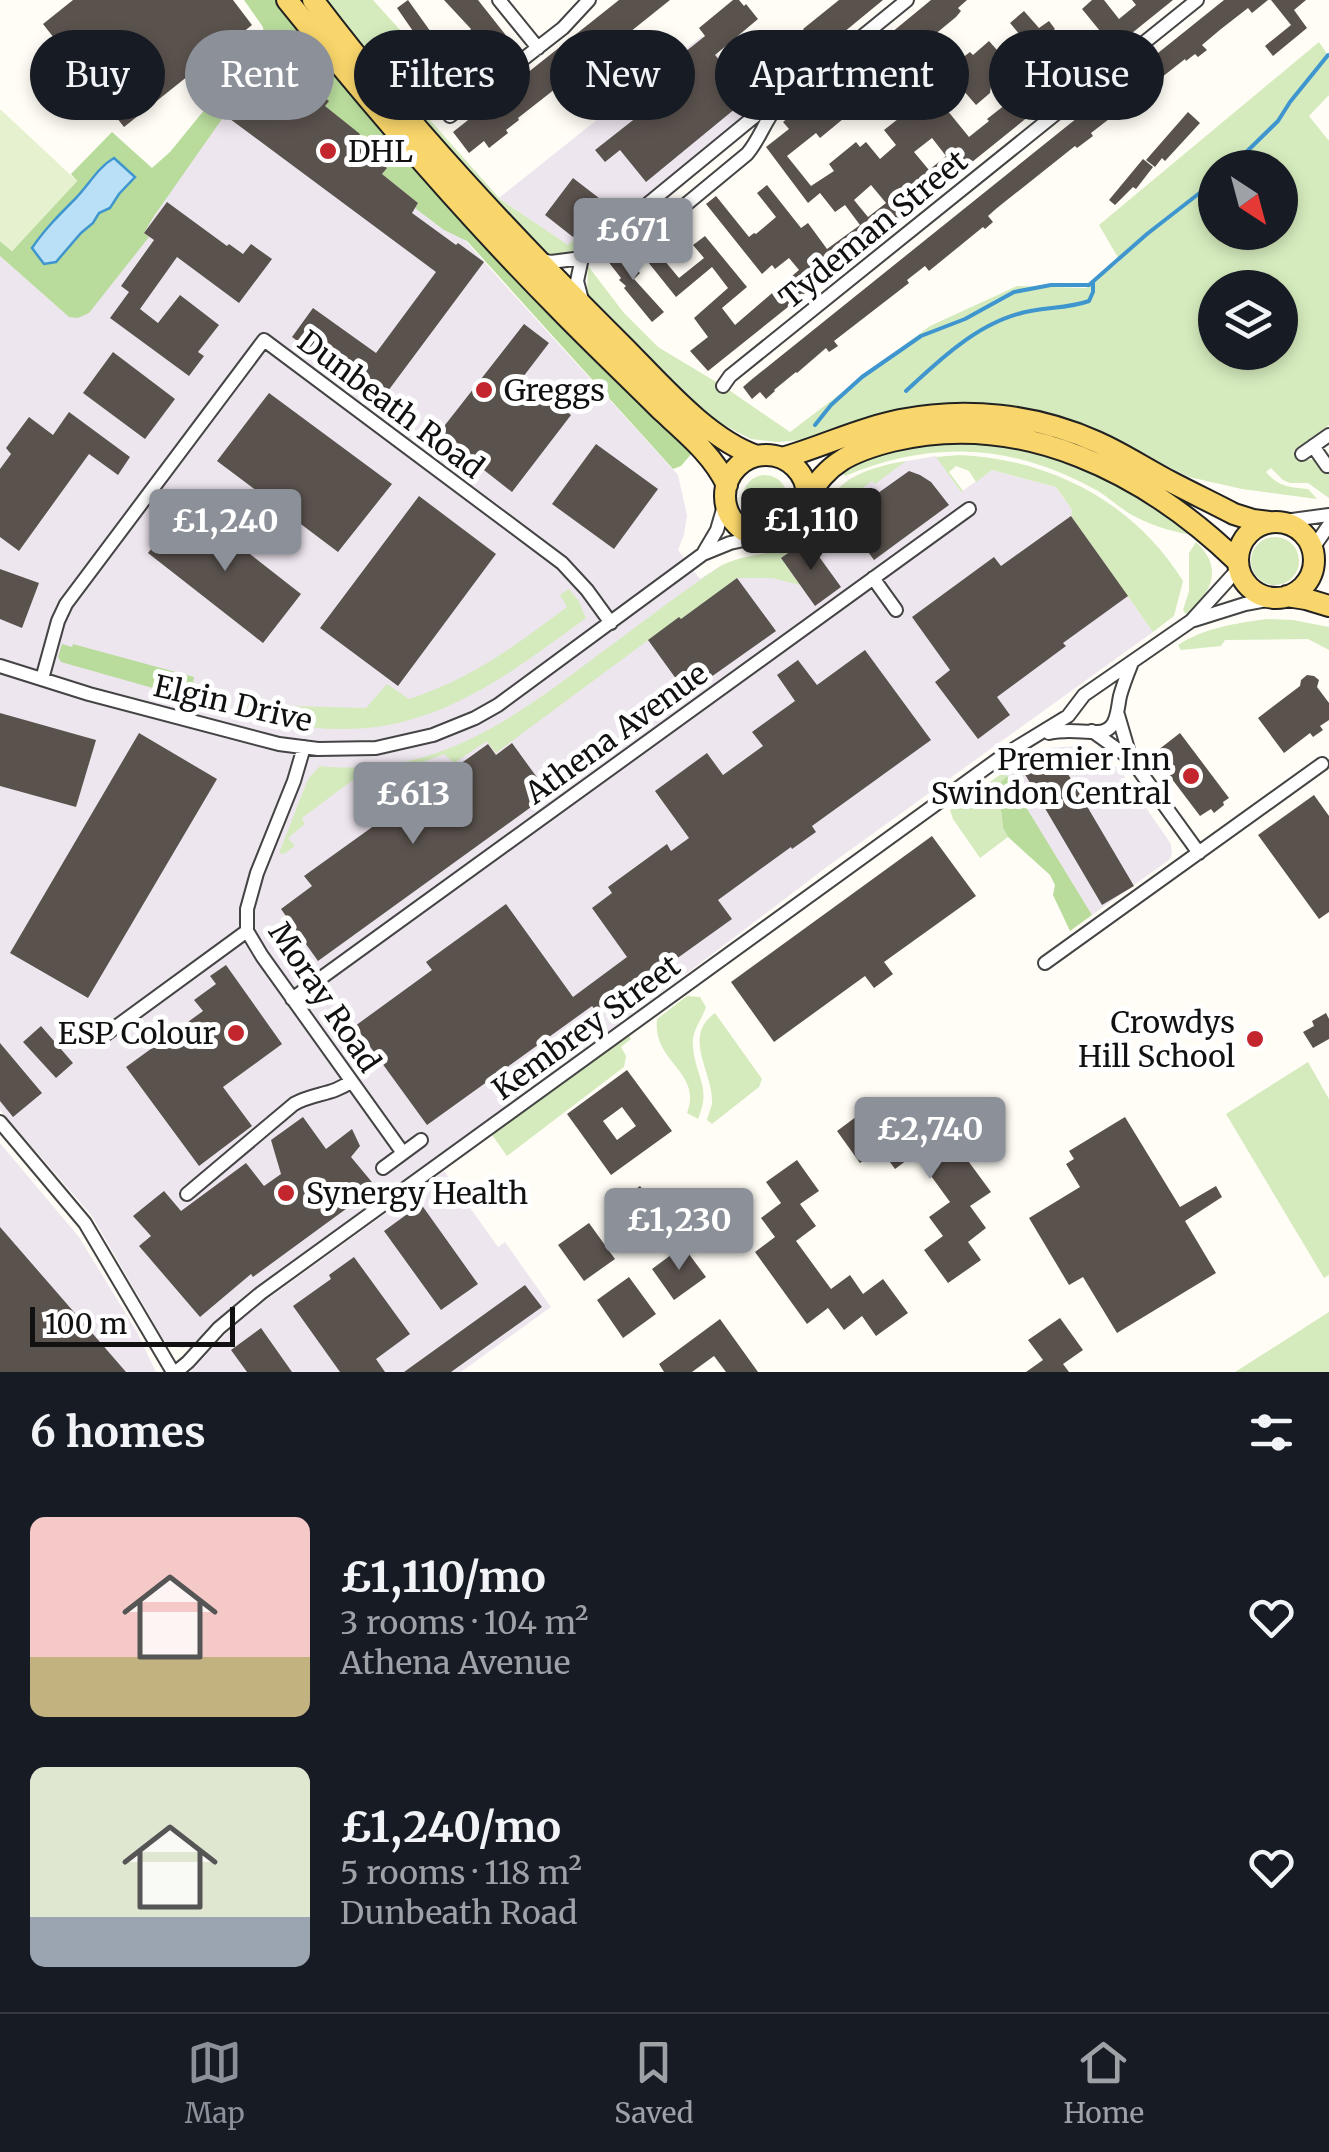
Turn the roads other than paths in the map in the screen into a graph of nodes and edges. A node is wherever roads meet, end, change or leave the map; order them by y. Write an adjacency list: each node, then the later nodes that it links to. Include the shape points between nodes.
1 (287, 0): 19 (main road, via 477,223 701,448)
2 (313, 0): 12 (main road, via 400,108)
3 (499, 0): 7 (street)
4 (589, 0): 7 (street)
5 (907, 0): 10 (street, via 778,105 747,154)
6 (1197, 0): 14 (street, Tydeman Street)
7 (538, 48): 8 (street)
8 (530, 54)
9 (750, 120): 11 (street)
10 (632, 249)
11 (582, 258): 12 (street); 13 (street, via 577,281)
12 (539, 260): 13 (main road)
13 (585, 308): 16 (main road, via 696,416)
14 (724, 386)
15 (1329, 434): 18 (street, via 1307,450)
16 (757, 456): 17 (main road); 19 (main road, via 738,466)
17 (782, 458): 20 (main road, via 802,475); 23 (main road, via 899,420 1009,416 1089,438 1234,514)
18 (1327, 466)
19 (726, 492): 25 (main road, via 737,524); 26 (street, Elgin Drive)
20 (807, 498): 25 (main road, via 792,527); 28 (main road, via 831,467 866,449 935,434 1009,436 1103,466 1189,520)
21 (969, 509): 29 (street, Athena Avenue)
22 (1329, 515): 23 (street)
23 (1273, 522): 27 (main road, via 1295,527); 28 (main road, via 1250,532)
24 (1329, 524): 27 (street)
25 (762, 536): 26 (street, Elgin Drive)
26 (703, 554): 34 (street, Elgin Drive)
27 (1319, 558): 30 (main road, via 1305,585)
28 (1239, 565): 30 (main road, via 1250,588); 33 (street, Kembrey Street)
29 (873, 578): 32 (street); 49 (street, Athena Avenue)
30 (1283, 597): 31 (main road); 33 (street, Kembrey Street)
31 (1329, 606)
32 (896, 610)
33 (1191, 621): 35 (street, Kembrey Street)
34 (611, 623): 37 (street, Dunbeath Road, via 562,563 264,340 66,604); 43 (street, Elgin Drive, via 498,705 454,727 376,748)
35 (1130, 665): 38 (street, Kembrey Street); 40 (street)
36 (0, 666): 37 (street, Elgin Drive)
37 (42, 679): 43 (street, Elgin Drive)
38 (1089, 692): 39 (street, Kembrey Street); 40 (street, via 1107,692)
39 (1077, 706): 41 (street, via 1078,720); 42 (street, Kembrey Street)
40 (1118, 712): 41 (street, Kembrey Street, via 1106,730); 44 (street)
41 (1090, 731): 42 (street, Kembrey Street); 44 (street)
42 (1036, 736): 57 (street, Kembrey Street, via 340,1235 235,1314)
43 (304, 747): 47 (street, Moray Road, via 256,873)
44 (1131, 759): 46 (street)
45 (1322, 764): 46 (street)
46 (1199, 852): 48 (street)
47 (247, 931): 49 (street, Moray Road); 50 (street)
48 (1045, 962)
49 (292, 999): 51 (street, Moray Road)
50 (102, 1037)
51 (352, 1081): 54 (street, Moray Road); 56 (street, via 294,1104)
52 (0, 1122): 57 (street, via 85,1223)
53 (421, 1140): 54 (street)
54 (403, 1153): 55 (street)
55 (383, 1168)
56 (187, 1194)
57 (174, 1372)

